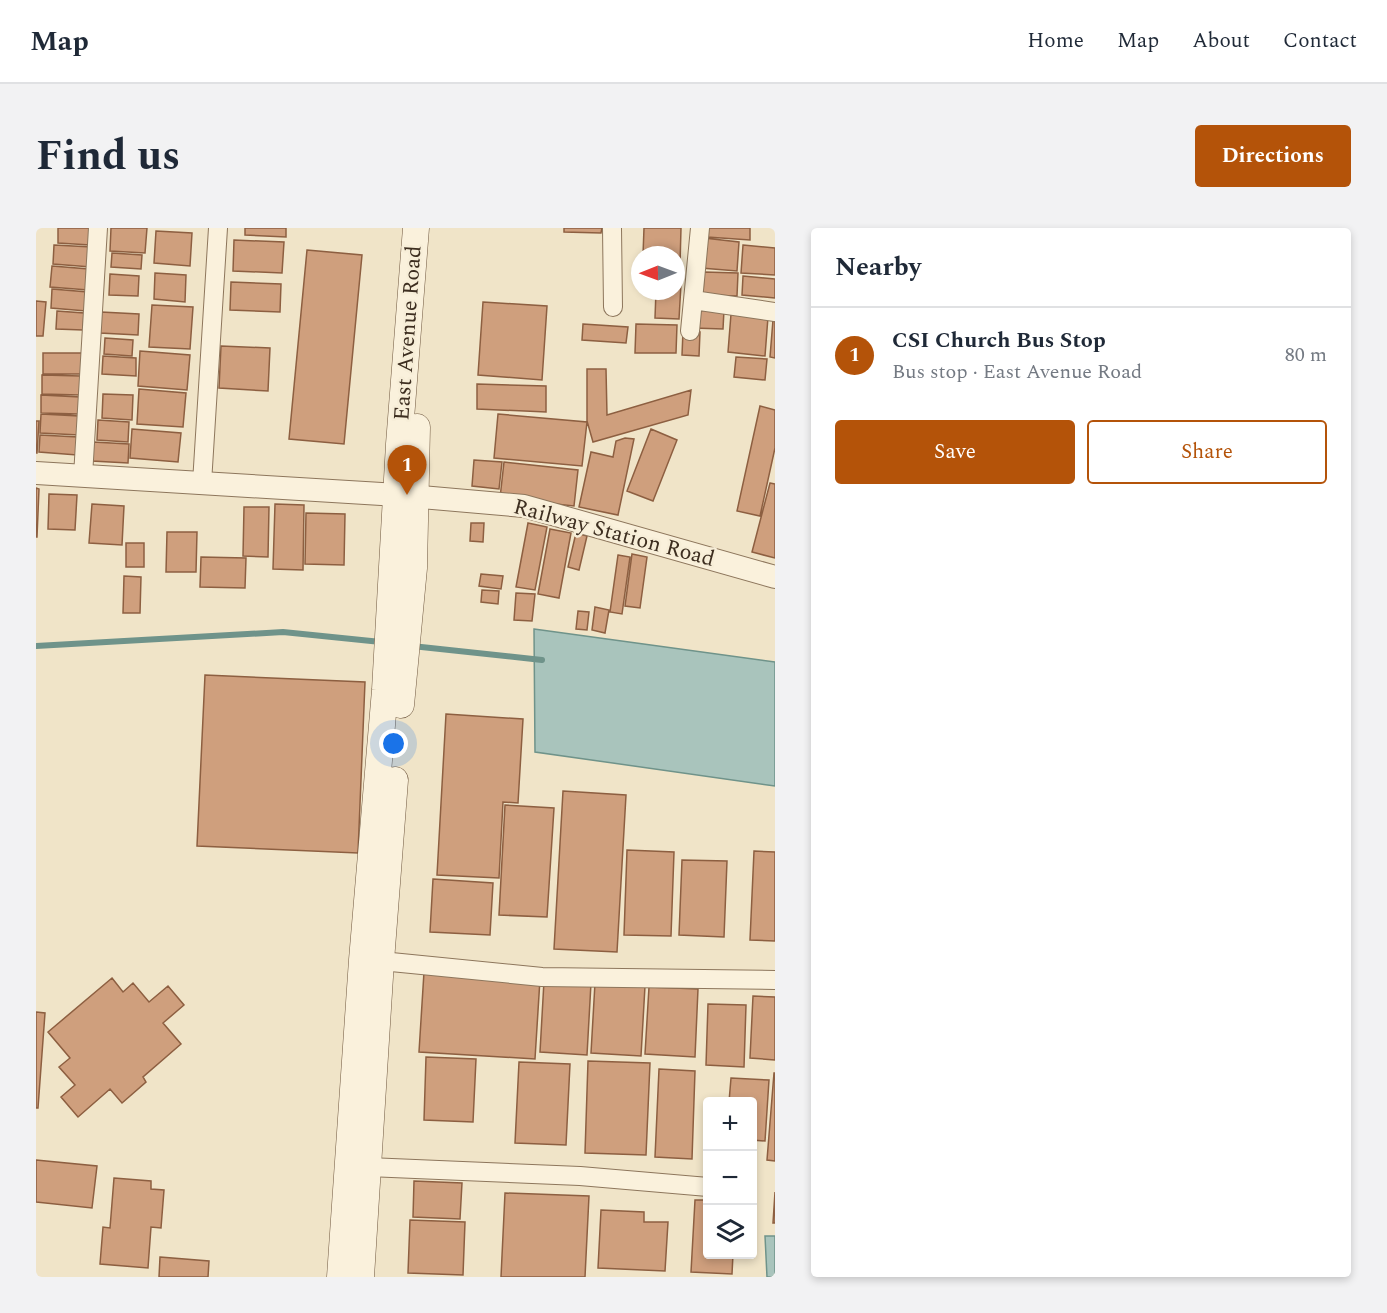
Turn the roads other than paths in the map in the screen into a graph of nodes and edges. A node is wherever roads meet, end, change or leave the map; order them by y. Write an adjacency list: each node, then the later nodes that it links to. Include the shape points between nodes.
1 (98, 228): 12 (street)
2 (218, 228): 13 (street)
3 (416, 228): 14 (main road, East Avenue Road, via 399,444)
4 (432, 228): 14 (main road, East Avenue Road, via 416,435)
5 (612, 228): 8 (street)
6 (700, 228): 7 (street)
7 (693, 300): 9 (street); 10 (street)
8 (613, 307)
9 (775, 312)
10 (690, 331)
11 (36, 473): 12 (street, Railway Station Road)
12 (83, 476): 13 (street, Railway Station Road)
13 (202, 483): 14 (street, Railway Station Road)
14 (407, 495): 15 (street, Railway Station Road, via 524,506); 16 (main road, East Avenue Road)
15 (775, 577)
16 (393, 691): 17 (main road); 21 (main road, via 362,960)
17 (381, 962): 18 (street, via 542,977); 19 (main road)
18 (775, 980)
19 (368, 1167): 20 (street, via 580,1176); 22 (main road)
20 (703, 1187)
21 (340, 1277)
22 (361, 1277)

